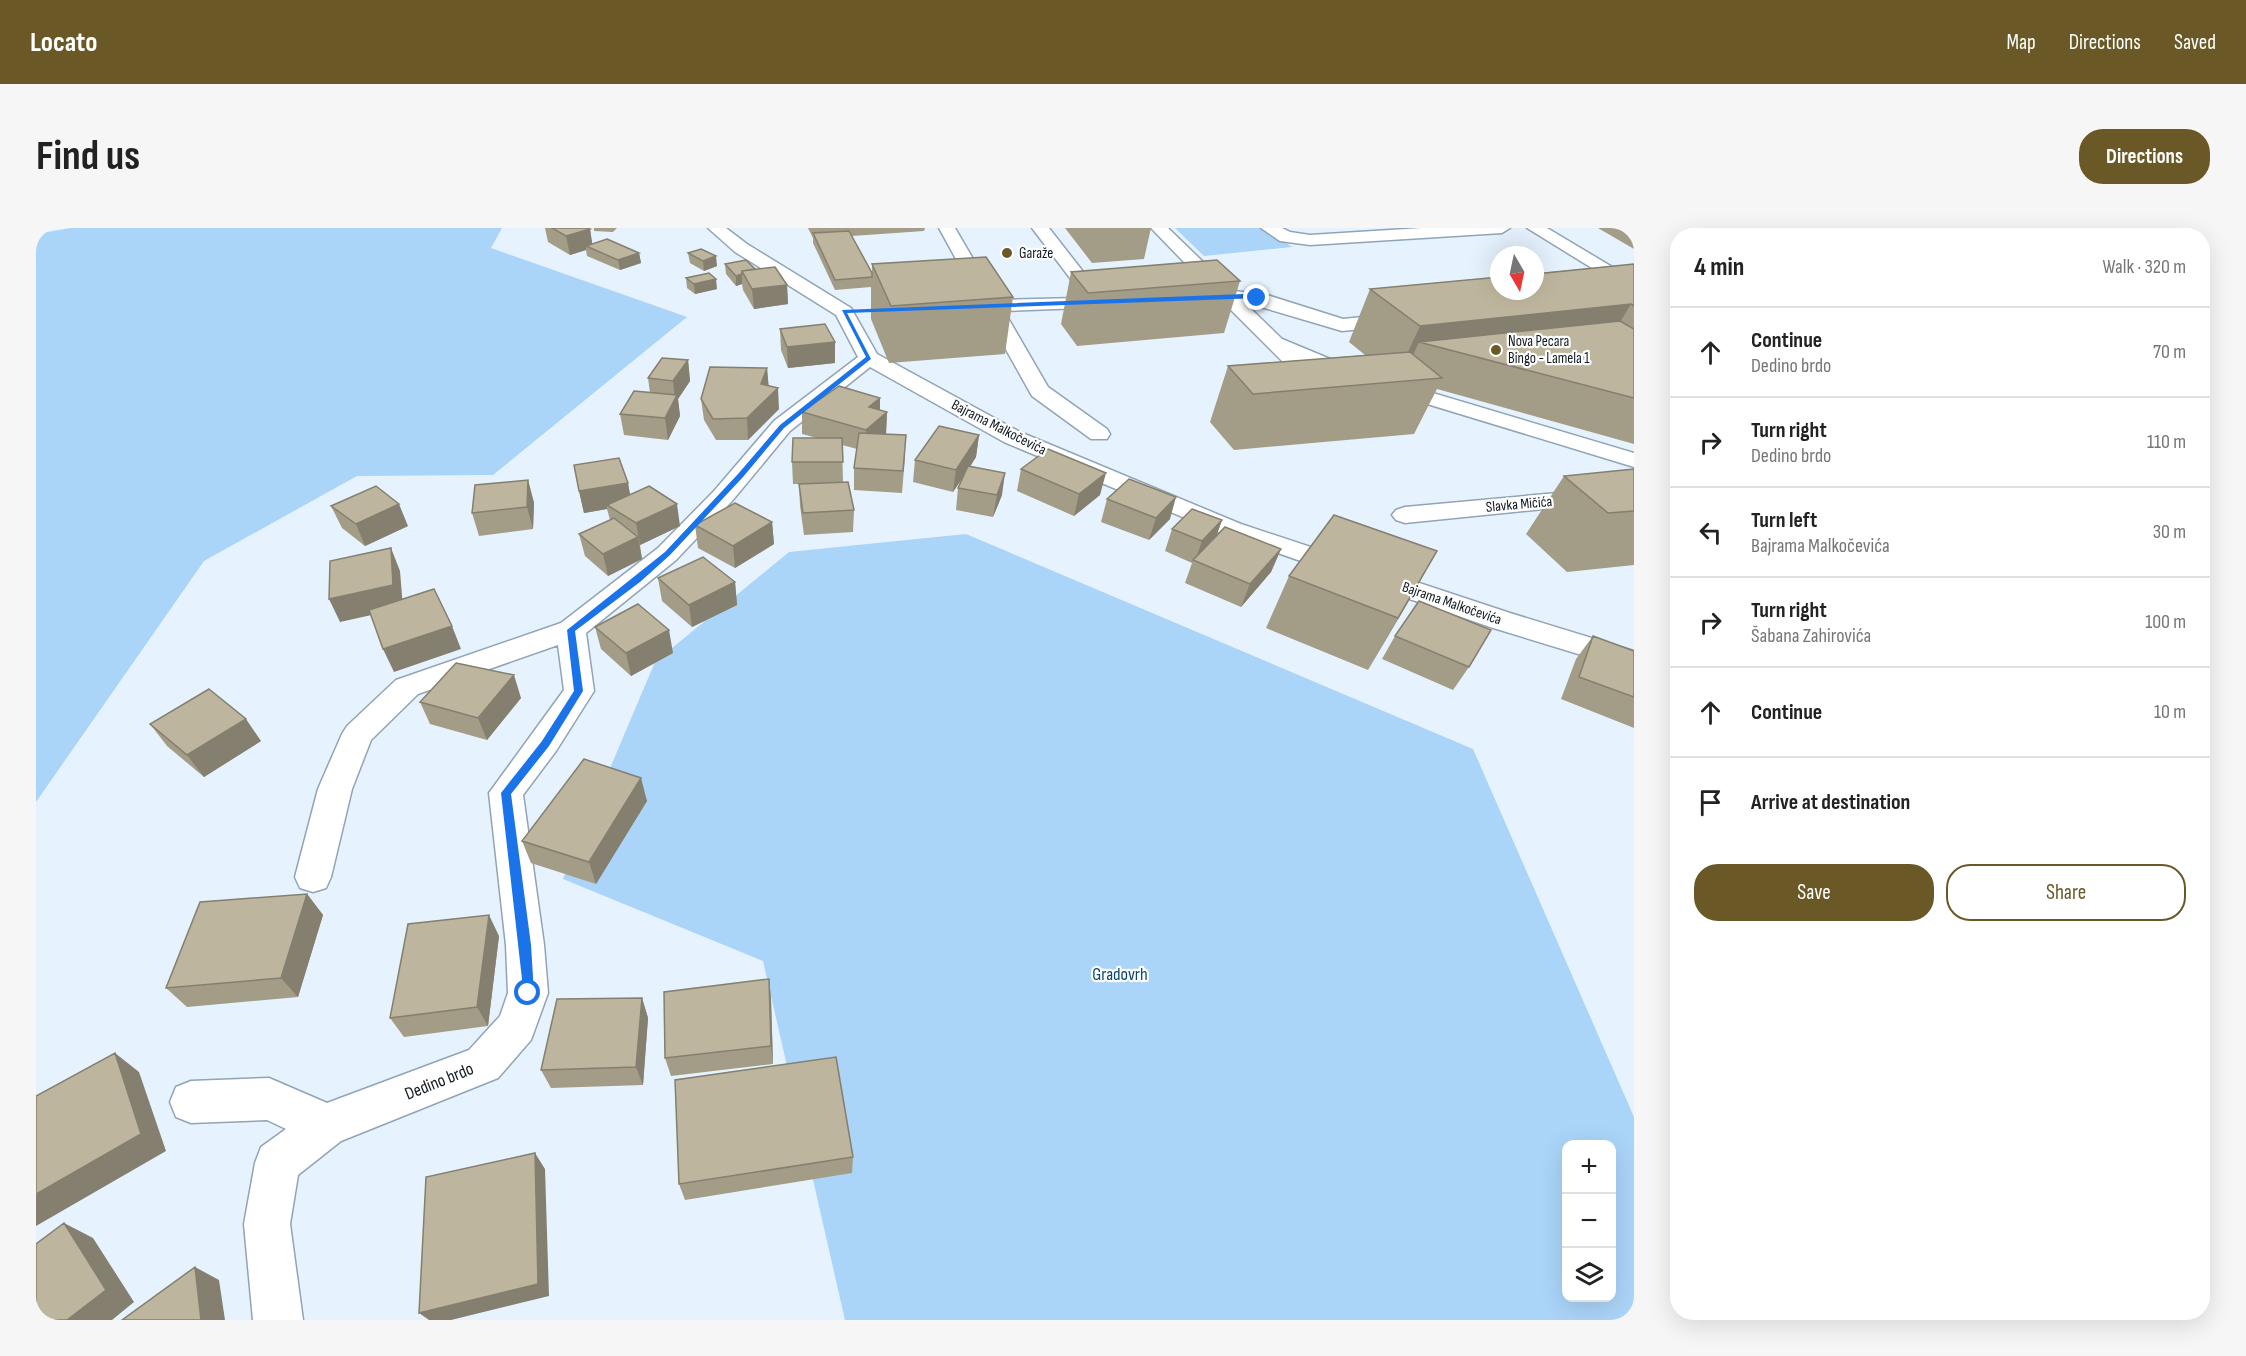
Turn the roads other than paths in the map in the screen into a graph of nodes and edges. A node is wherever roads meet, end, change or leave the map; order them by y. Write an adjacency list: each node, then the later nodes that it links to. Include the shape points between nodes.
1 (716, 228): 17 (street, via 741,248 855,311)
2 (946, 228): 13 (street)
3 (1040, 228): 8 (street)
4 (1159, 228): 10 (street)
5 (1269, 228): 6 (street, via 1286,237 1310,240)
6 (1502, 228)
7 (1535, 228): 9 (street)
8 (1079, 278)
9 (1629, 294)
10 (1227, 297): 11 (street); 15 (street, via 1257,298 1342,325); 16 (street)
11 (1169, 299)
12 (1122, 301): 13 (street)
13 (993, 306): 14 (street); 19 (street, via 1041,391)
14 (947, 308)
15 (1422, 317)
16 (1275, 343): 18 (street); 20 (street, via 1352,375)
17 (869, 358): 23 (street, via 782,426 668,554); 24 (street, Bajrama Malkočevića, via 1012,437 1232,529)
18 (1316, 383)
19 (1099, 434)
20 (1634, 460)
21 (1634, 493): 22 (street, Slavka Mičića)
22 (1405, 515)
23 (571, 630): 25 (street, via 407,687 358,734 335,789); 27 (street, Dedino brdo, via 579,691 506,793 528,993 517,1027 483,1064)
24 (1634, 662)
25 (313, 877)
26 (191, 1102): 27 (street, via 269,1099)
27 (326, 1125): 28 (street, Dedino brdo, via 277,1163 267,1224)
28 (278, 1320)

